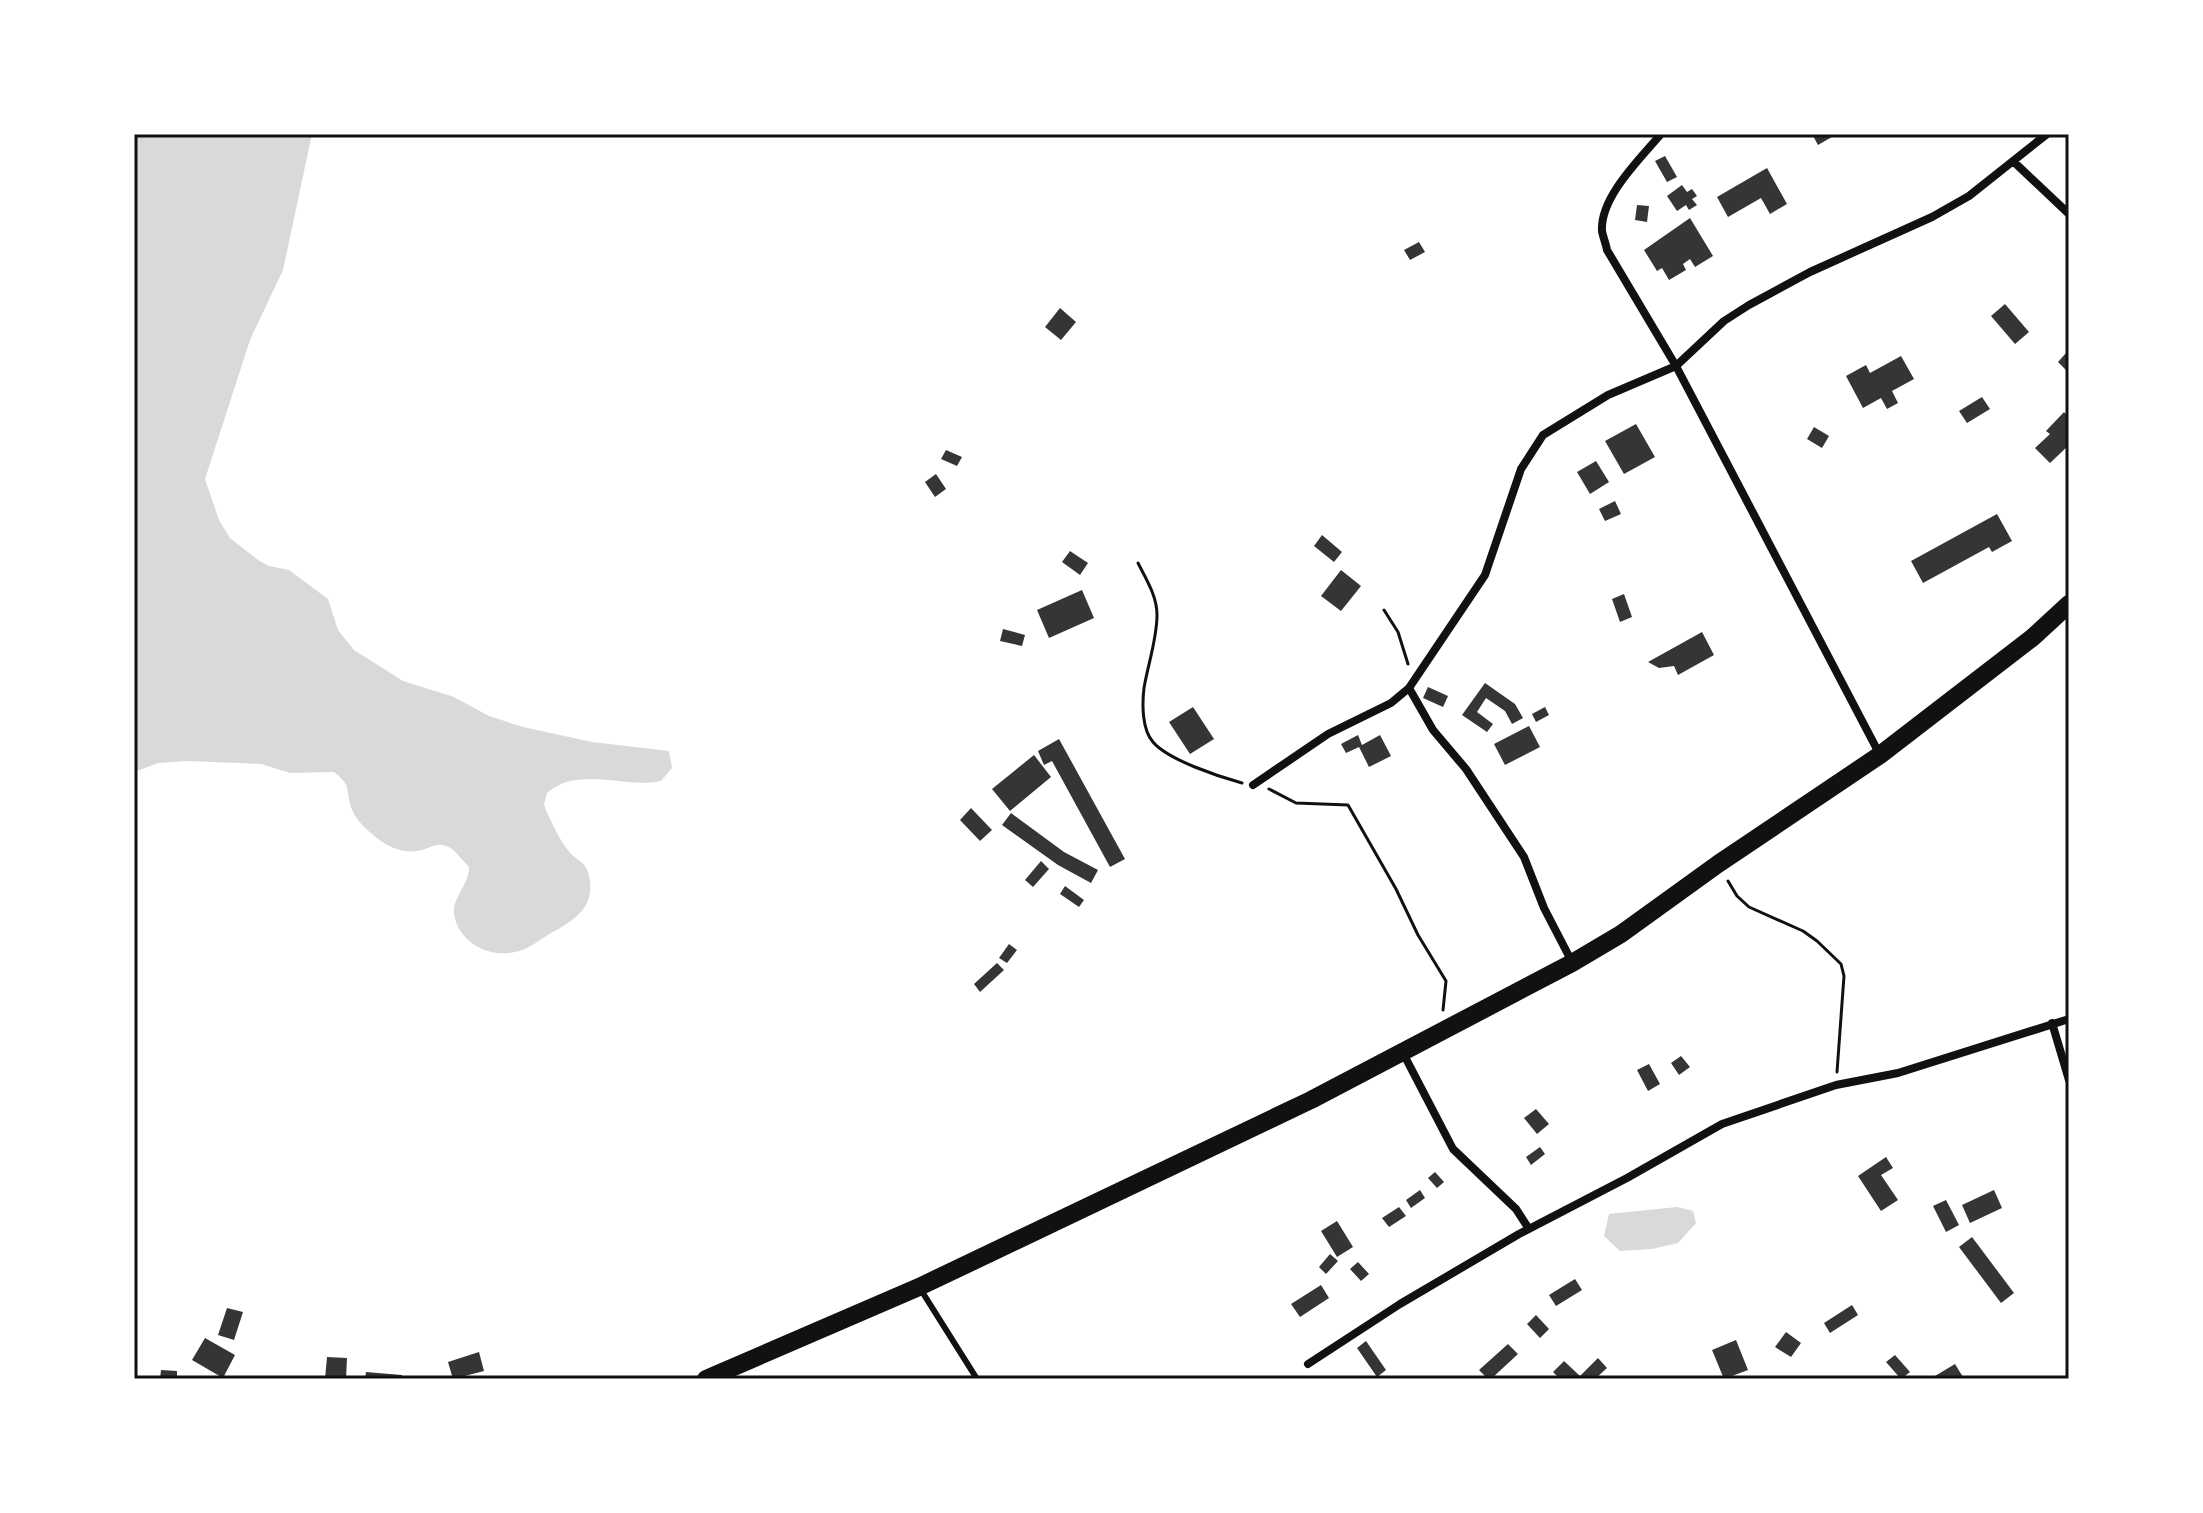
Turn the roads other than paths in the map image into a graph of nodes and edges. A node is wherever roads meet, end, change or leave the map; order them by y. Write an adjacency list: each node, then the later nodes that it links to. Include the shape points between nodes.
1 (1661, 134): 5 (street, via 1605,207 1602,231 1607,250)
2 (2047, 134): 3 (street)
3 (2014, 162): 4 (street); 5 (street, via 1932,217 1749,305)
4 (2069, 214)
5 (1676, 366): 7 (street, via 1608,395 1543,435 1521,469 1485,575); 8 (street)
6 (2069, 604): 8 (main road)
7 (1409, 688): 9 (street); 10 (street, via 1524,857)
8 (1880, 755): 10 (main road)
9 (1253, 785)
10 (1572, 963): 13 (main road)
11 (2069, 1019): 12 (street)
12 (2052, 1023): 14 (street); 15 (street, via 1722,1124)
13 (1403, 1052): 15 (street, via 1453,1149 1516,1209); 16 (main road)
14 (2069, 1080)
15 (1529, 1229): 17 (street)
16 (919, 1287): 18 (main road); 19 (lane)
17 (1308, 1364)
18 (706, 1379)
19 (977, 1379)

